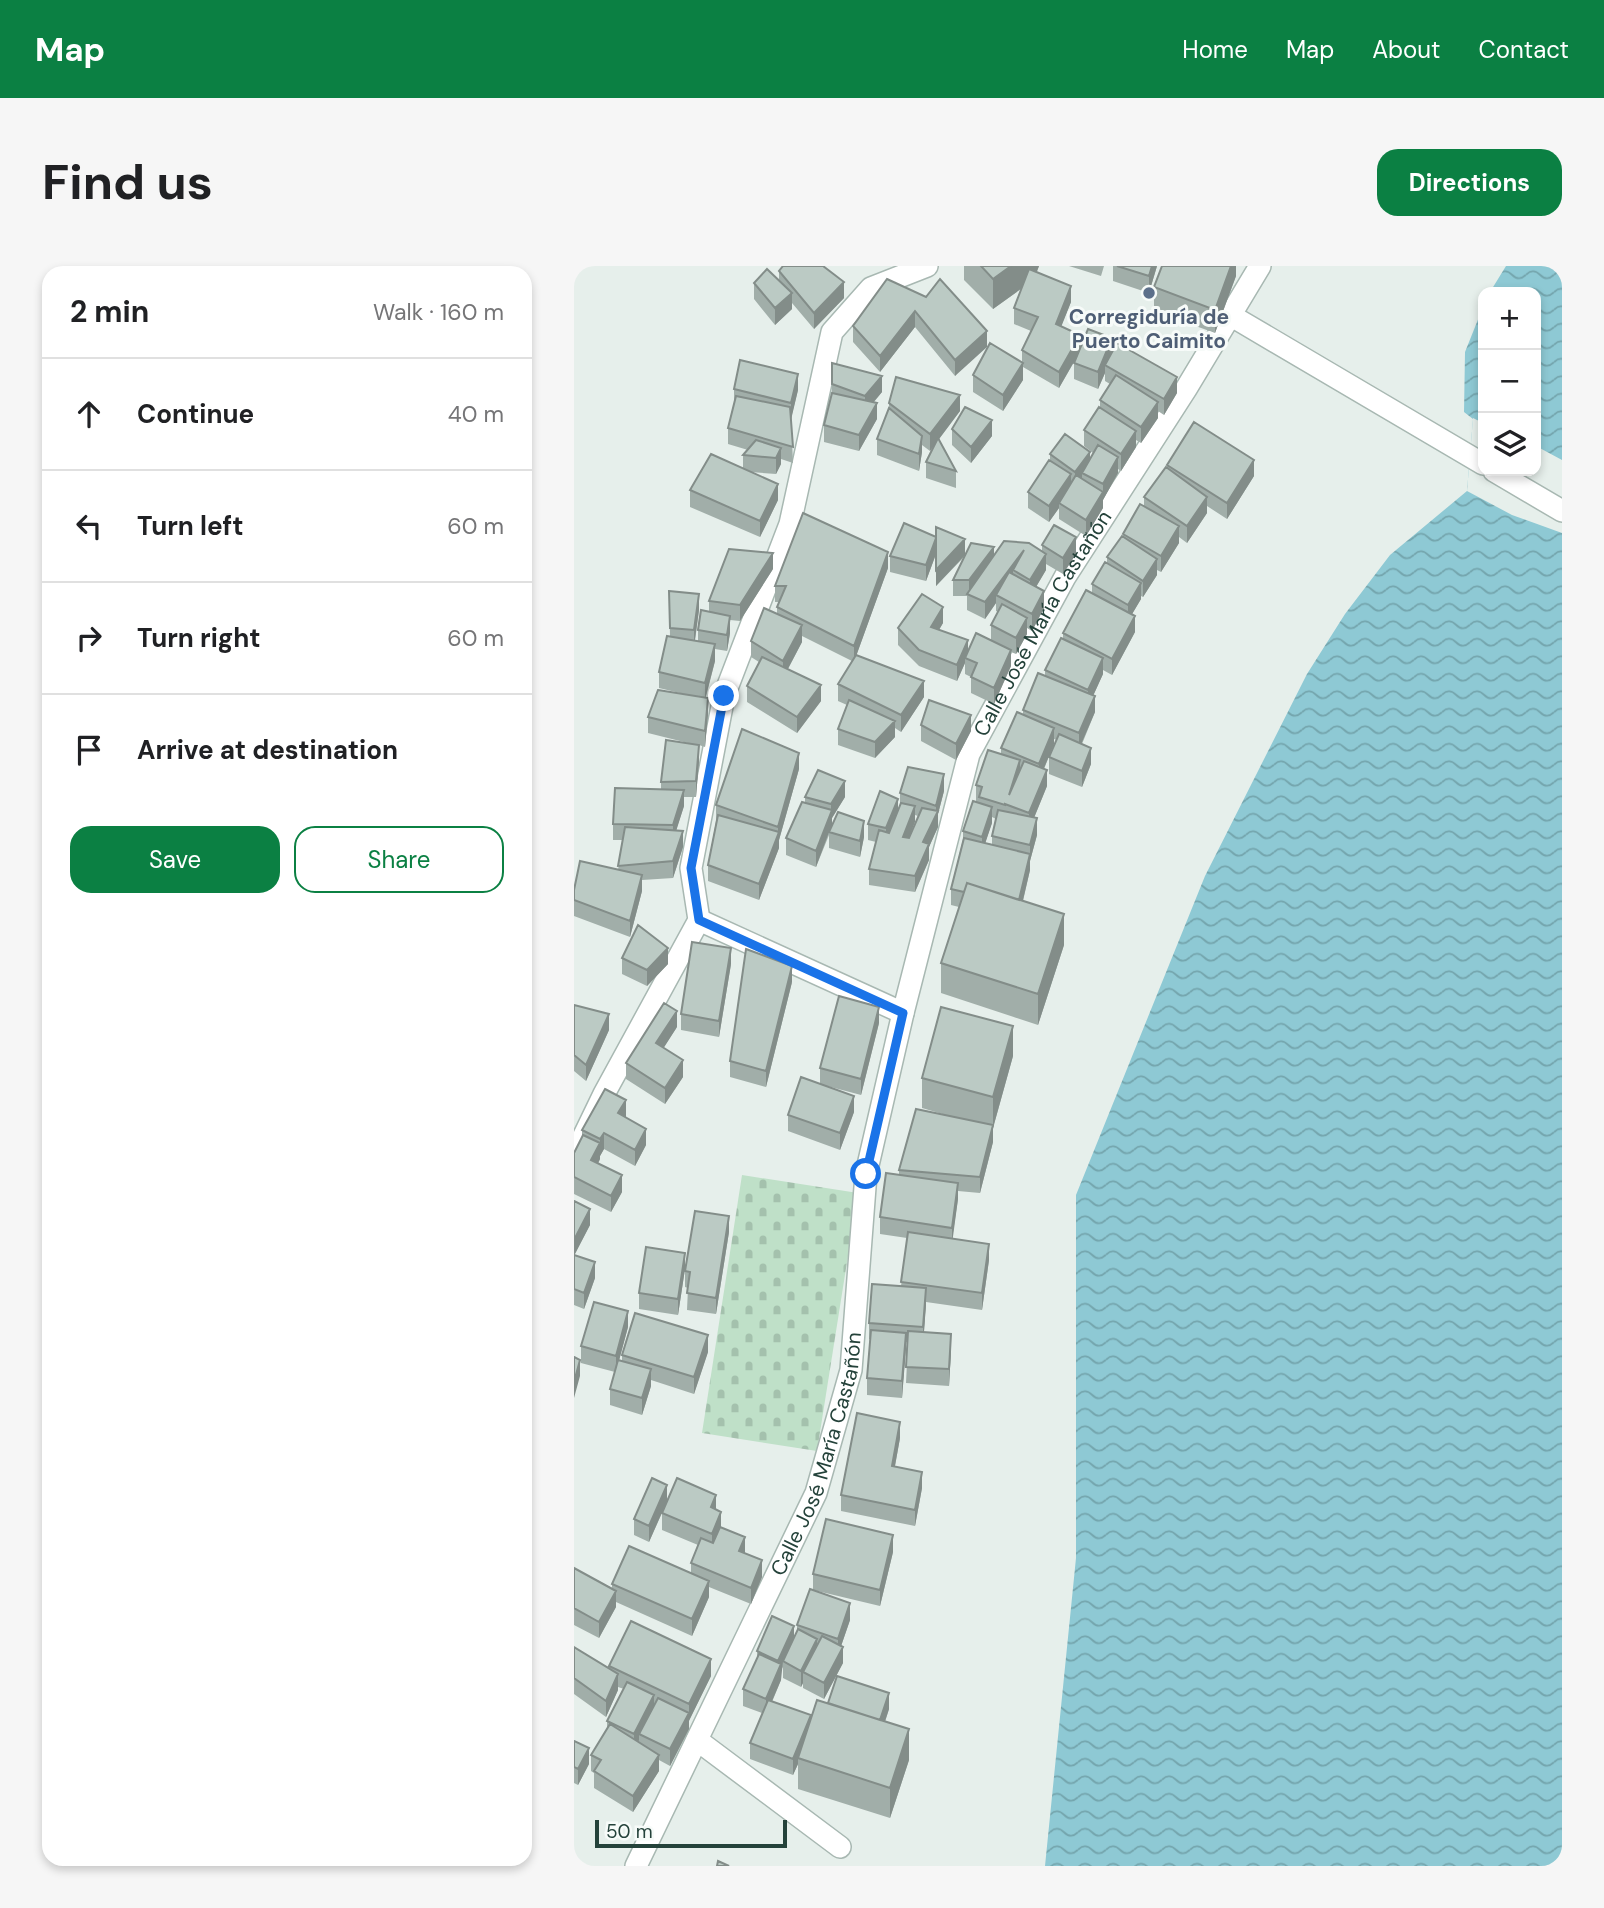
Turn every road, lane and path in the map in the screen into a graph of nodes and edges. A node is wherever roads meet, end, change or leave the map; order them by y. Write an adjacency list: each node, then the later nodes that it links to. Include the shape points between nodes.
1 (927, 266): 7 (street, via 871,288 832,332 790,524 724,696 691,868)
2 (1260, 266): 3 (street, Calle José María Castañón)
3 (1230, 315): 4 (street); 8 (street, Calle José María Castañón, via 1065,577 969,754)
4 (1478, 461)
5 (1502, 476): 6 (street)
6 (1562, 511)
7 (699, 920): 8 (street); 9 (street)
8 (903, 1013): 10 (street, Calle José María Castañón, via 866,1174 852,1370 816,1493)
9 (574, 1156)
10 (697, 1740): 11 (street); 12 (street, Calle José María Castañón)
11 (840, 1847)
12 (636, 1866)

